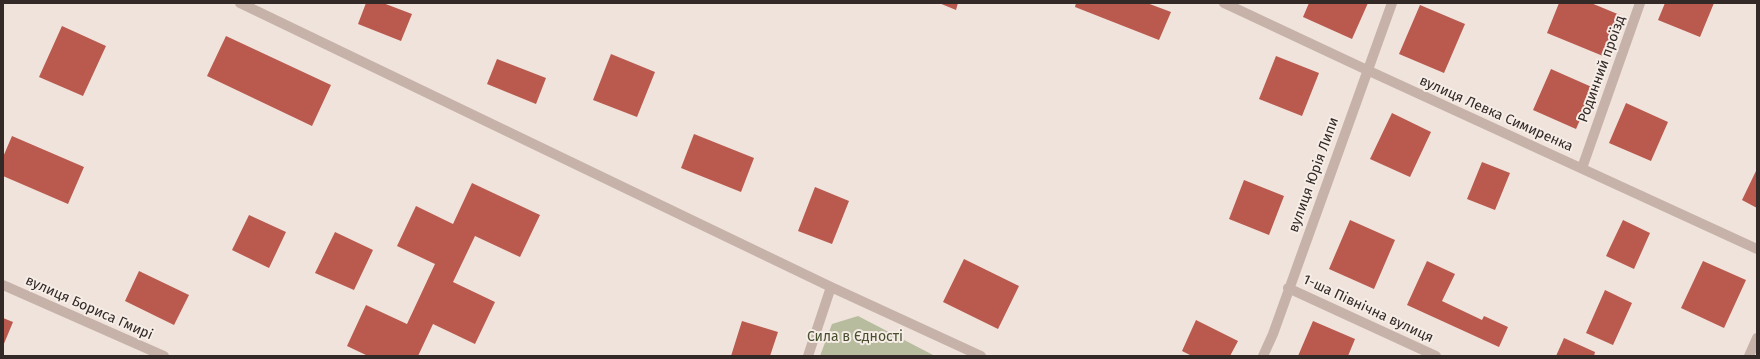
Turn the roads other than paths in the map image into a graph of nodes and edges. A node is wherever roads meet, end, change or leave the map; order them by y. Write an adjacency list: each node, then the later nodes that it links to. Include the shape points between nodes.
1 (240, 3): 9 (street)
2 (1224, 3): 5 (street, вулиця Левка Симиренка)
3 (1392, 3): 5 (street, вулиця Юрія Липи)
4 (1640, 3): 6 (street, Родинний проїзд)
5 (1367, 70): 6 (street, вулиця Левка Симиренка); 10 (street, вулиця Юрія Липи)
6 (1582, 168): 7 (street, вулиця Левка Симиренка)
7 (1757, 249)
8 (3, 285): 12 (street, вулиця Бориса Гмирі)
9 (831, 287): 13 (street); 14 (street)
10 (1288, 288): 15 (street, вулиця Юрія Липи); 16 (street, 1-ша Північна вулиця)
11 (1757, 338): 17 (street)
12 (164, 356)
13 (808, 356)
14 (981, 356)
15 (1263, 356)
16 (1436, 356)
17 (1749, 356)

